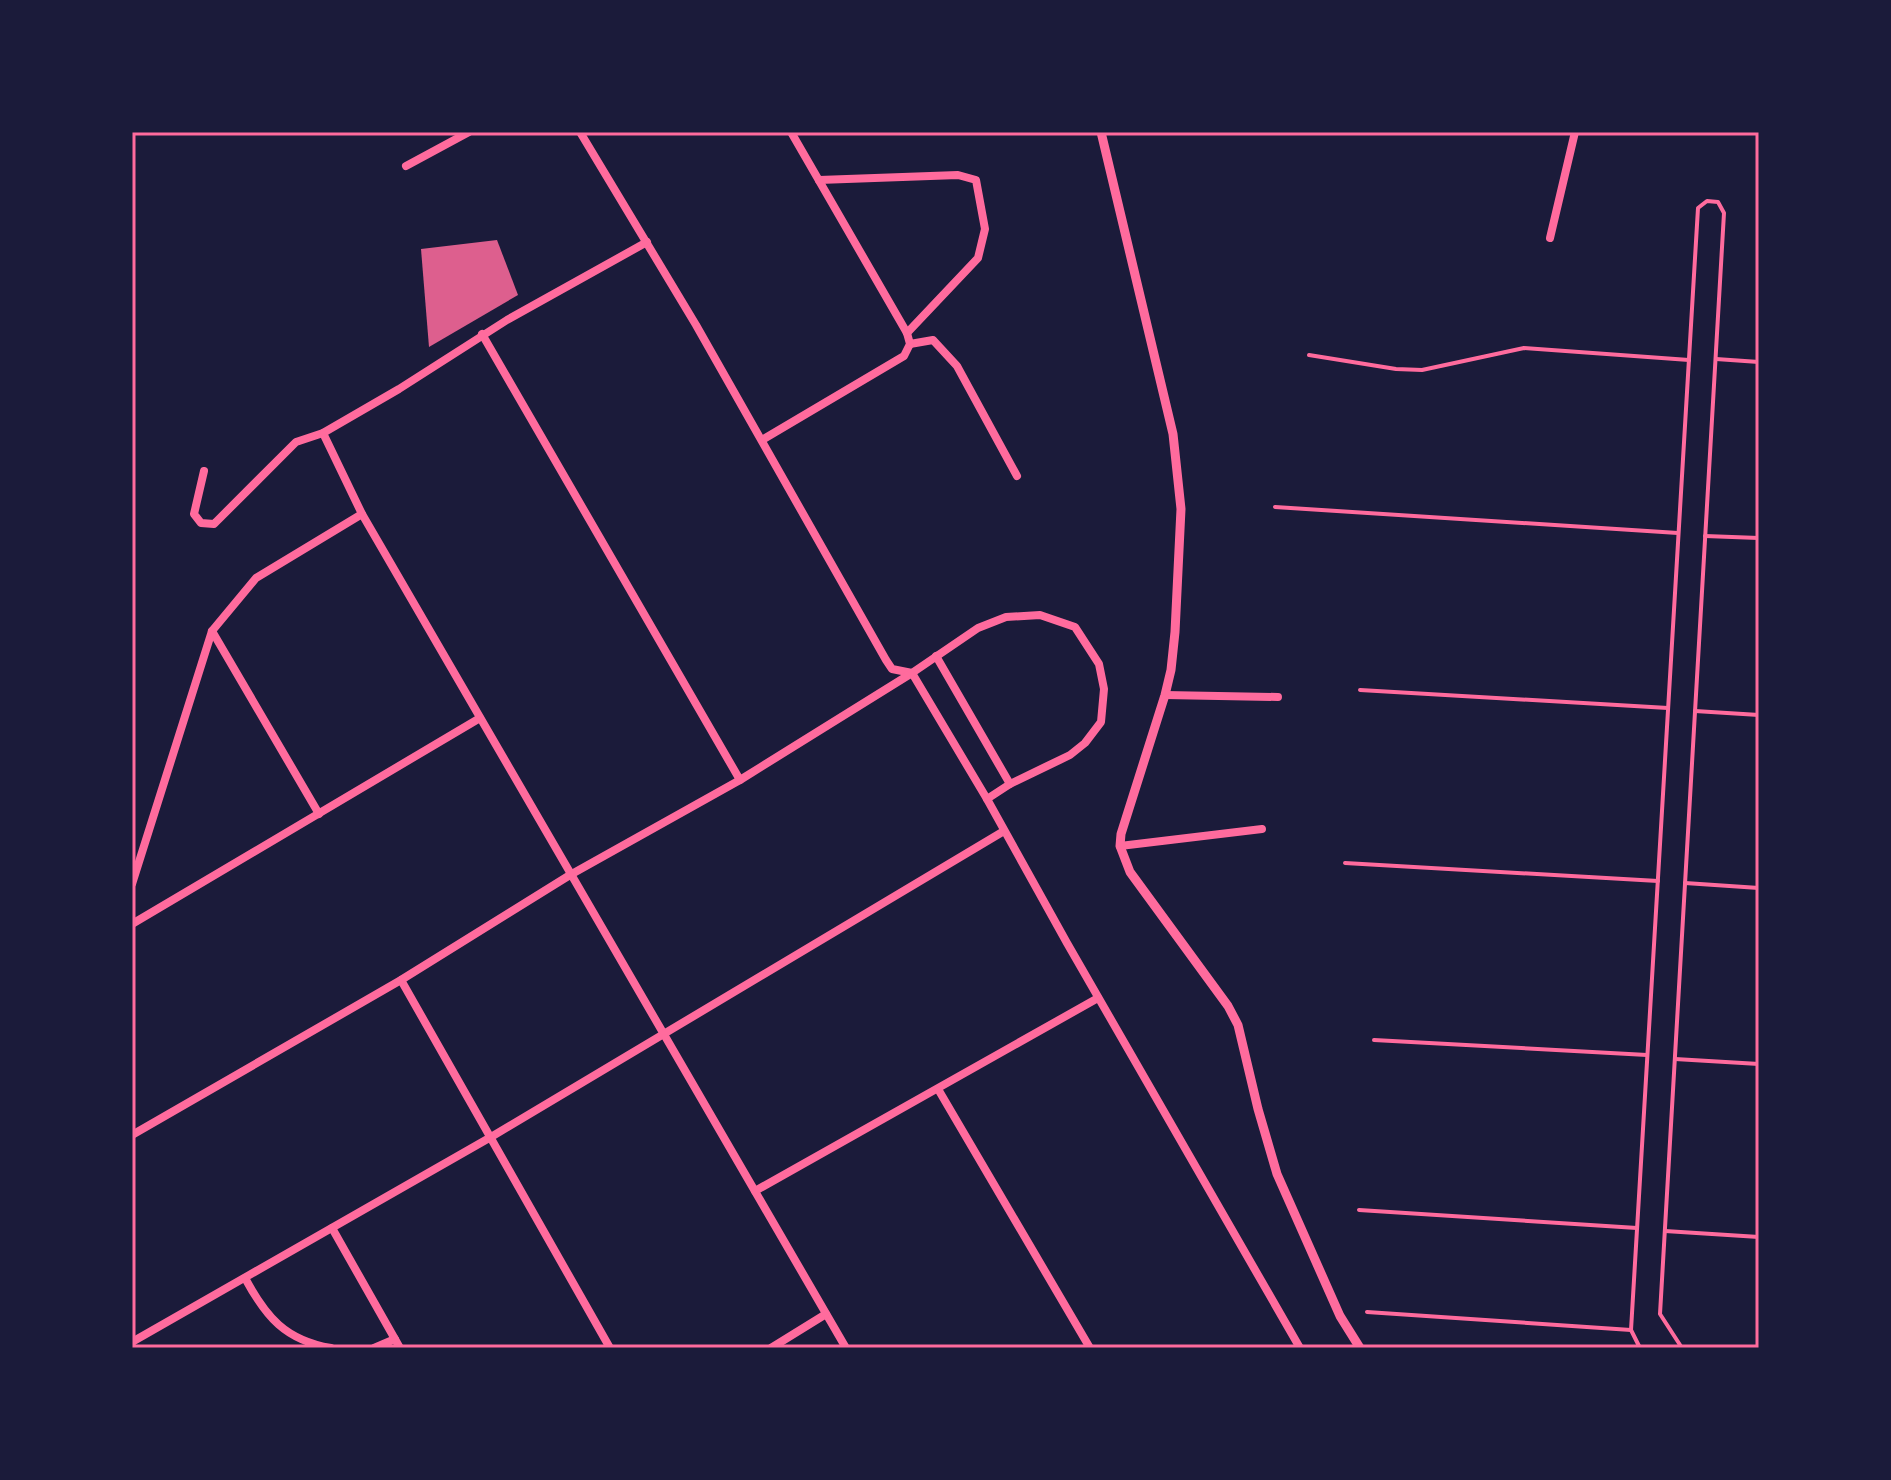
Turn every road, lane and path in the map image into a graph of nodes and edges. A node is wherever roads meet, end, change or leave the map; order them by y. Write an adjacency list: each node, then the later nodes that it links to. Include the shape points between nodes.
1 (469, 132): 6 (street)
2 (580, 132): 9 (street)
3 (791, 132): 7 (street)
4 (1101, 132): 30 (street, via 1176,460 1179,571)
5 (1575, 132): 8 (street)
6 (406, 166)
7 (819, 180): 10 (street); 10 (street, via 958,175 976,180 985,229 978,258)
8 (1550, 238)
9 (647, 242): 11 (street); 18 (street)
10 (907, 333): 12 (street)
11 (482, 334): 17 (street); 36 (street)
12 (910, 344): 18 (street, via 904,356); 20 (street, via 933,340 957,366)
13 (1309, 355): 15 (lane, via 1422,370 1524,348)
14 (1716, 359): 15 (lane, via 1724,213 1718,202 1707,201 1698,208); 16 (lane); 24 (lane)
15 (1689, 360): 23 (lane)
16 (1759, 362)
17 (323, 433): 19 (street, via 296,442 214,524 201,523 194,514); 22 (street)
18 (762, 440): 28 (street, via 886,660 892,669)
19 (204, 471)
20 (1017, 476)
21 (1275, 507): 23 (lane)
22 (362, 514): 26 (street, via 256,578); 35 (street)
23 (1678, 533): 32 (lane)
24 (1705, 536): 25 (lane); 33 (lane)
25 (1759, 538)
26 (212, 631): 39 (street); 47 (street)
27 (936, 656): 28 (street); 37 (street); 37 (street, via 978,628 1006,617 1040,615 1075,627 1099,664 1104,689 1101,722 1070,755)
28 (912, 673): 36 (street); 38 (street)
29 (1360, 690): 32 (lane)
30 (1165, 695): 31 (street); 42 (street)
31 (1278, 697)
32 (1668, 708): 45 (lane)
33 (1695, 711): 34 (lane); 46 (lane)
34 (1759, 715)
35 (480, 718): 39 (street); 44 (street)
36 (740, 780): 44 (street)
37 (1010, 784): 38 (street)
38 (987, 799): 41 (street)
39 (319, 814): 49 (street)
40 (1262, 829): 42 (street)
41 (1004, 831): 51 (street); 52 (street)
42 (1120, 846): 80 (street, via 1130,872 1238,1025 1277,1174 1340,1316)
43 (1345, 863): 45 (lane)
44 (570, 875): 50 (street); 52 (street)
45 (1658, 881): 54 (lane)
46 (1685, 883): 48 (lane); 55 (lane)
47 (132, 884)
48 (1759, 888)
49 (132, 924)
50 (401, 980): 58 (street); 59 (street)
51 (1098, 998): 57 (street); 79 (street)
52 (664, 1035): 59 (street); 60 (street)
53 (1374, 1040): 54 (lane)
54 (1647, 1055): 63 (lane)
55 (1675, 1059): 56 (lane); 64 (lane)
56 (1759, 1064)
57 (938, 1089): 60 (street); 78 (street)
58 (132, 1135)
59 (491, 1137): 62 (street); 75 (street)
60 (755, 1191): 68 (street)
61 (1359, 1210): 63 (lane)
62 (332, 1228): 66 (street); 70 (street)
63 (1637, 1228): 69 (lane)
64 (1665, 1231): 65 (lane); 82 (lane, via 1660,1314)
65 (1759, 1237)
66 (245, 1278): 71 (street); 72 (street, via 261,1307 284,1331)
67 (1367, 1312): 69 (lane)
68 (826, 1314): 76 (street); 77 (street)
69 (1631, 1330): 81 (lane)
70 (395, 1339): 73 (street); 74 (street)
71 (132, 1342)
72 (331, 1348)
73 (374, 1348)
74 (400, 1348)
75 (610, 1348)
76 (771, 1348)
77 (846, 1348)
78 (1090, 1348)
79 (1300, 1348)
80 (1360, 1348)
81 (1640, 1348)
82 (1682, 1348)

